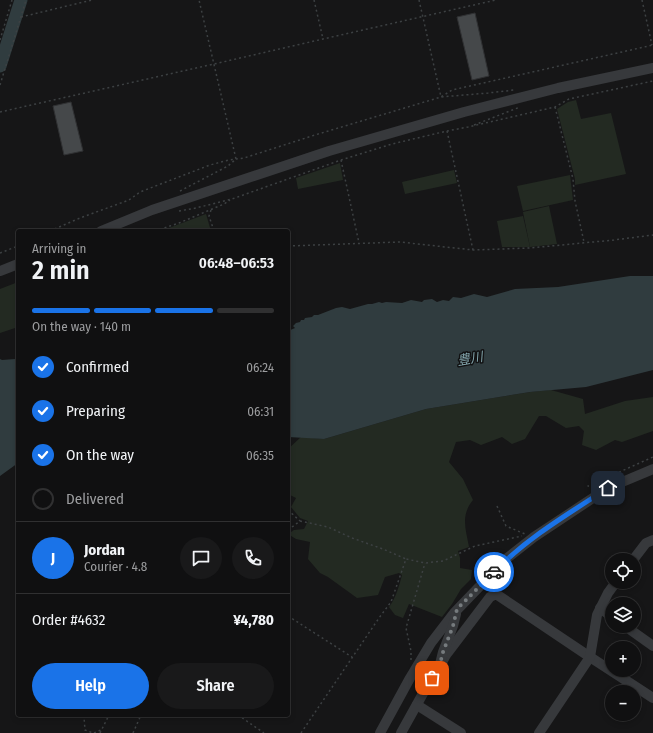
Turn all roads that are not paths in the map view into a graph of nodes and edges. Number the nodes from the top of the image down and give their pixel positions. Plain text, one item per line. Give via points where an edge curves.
1 (653, 68) edge
2 (106, 229) edge
3 (16, 265) edge
4 (0, 271) edge
5 (653, 469) edge
6 (653, 540) edge
7 (638, 553) edge
8 (611, 589) edge
9 (600, 608) junction
10 (457, 609) junction
11 (605, 611) edge
12 (635, 633) edge
13 (653, 646) edge
14 (590, 657) junction
15 (439, 668) junction
16 (653, 698) edge
17 (417, 705) junction
18 (380, 733) edge
19 (401, 733) edge
20 (461, 733) edge
21 (539, 733) edge

1 - 2 street via 558,88 329,150 152,210
3 - 4 street
5 - 10 street via 608,488 532,536
6 - 7 street via 646,543
8 - 9 street
9 - 11 street
9 - 14 street
10 - 15 street
10 - 18 street via 431,643
12 - 13 street
14 - 15 street via 496,594 490,597
14 - 16 street
14 - 21 street
15 - 17 street
17 - 19 street
17 - 20 street

